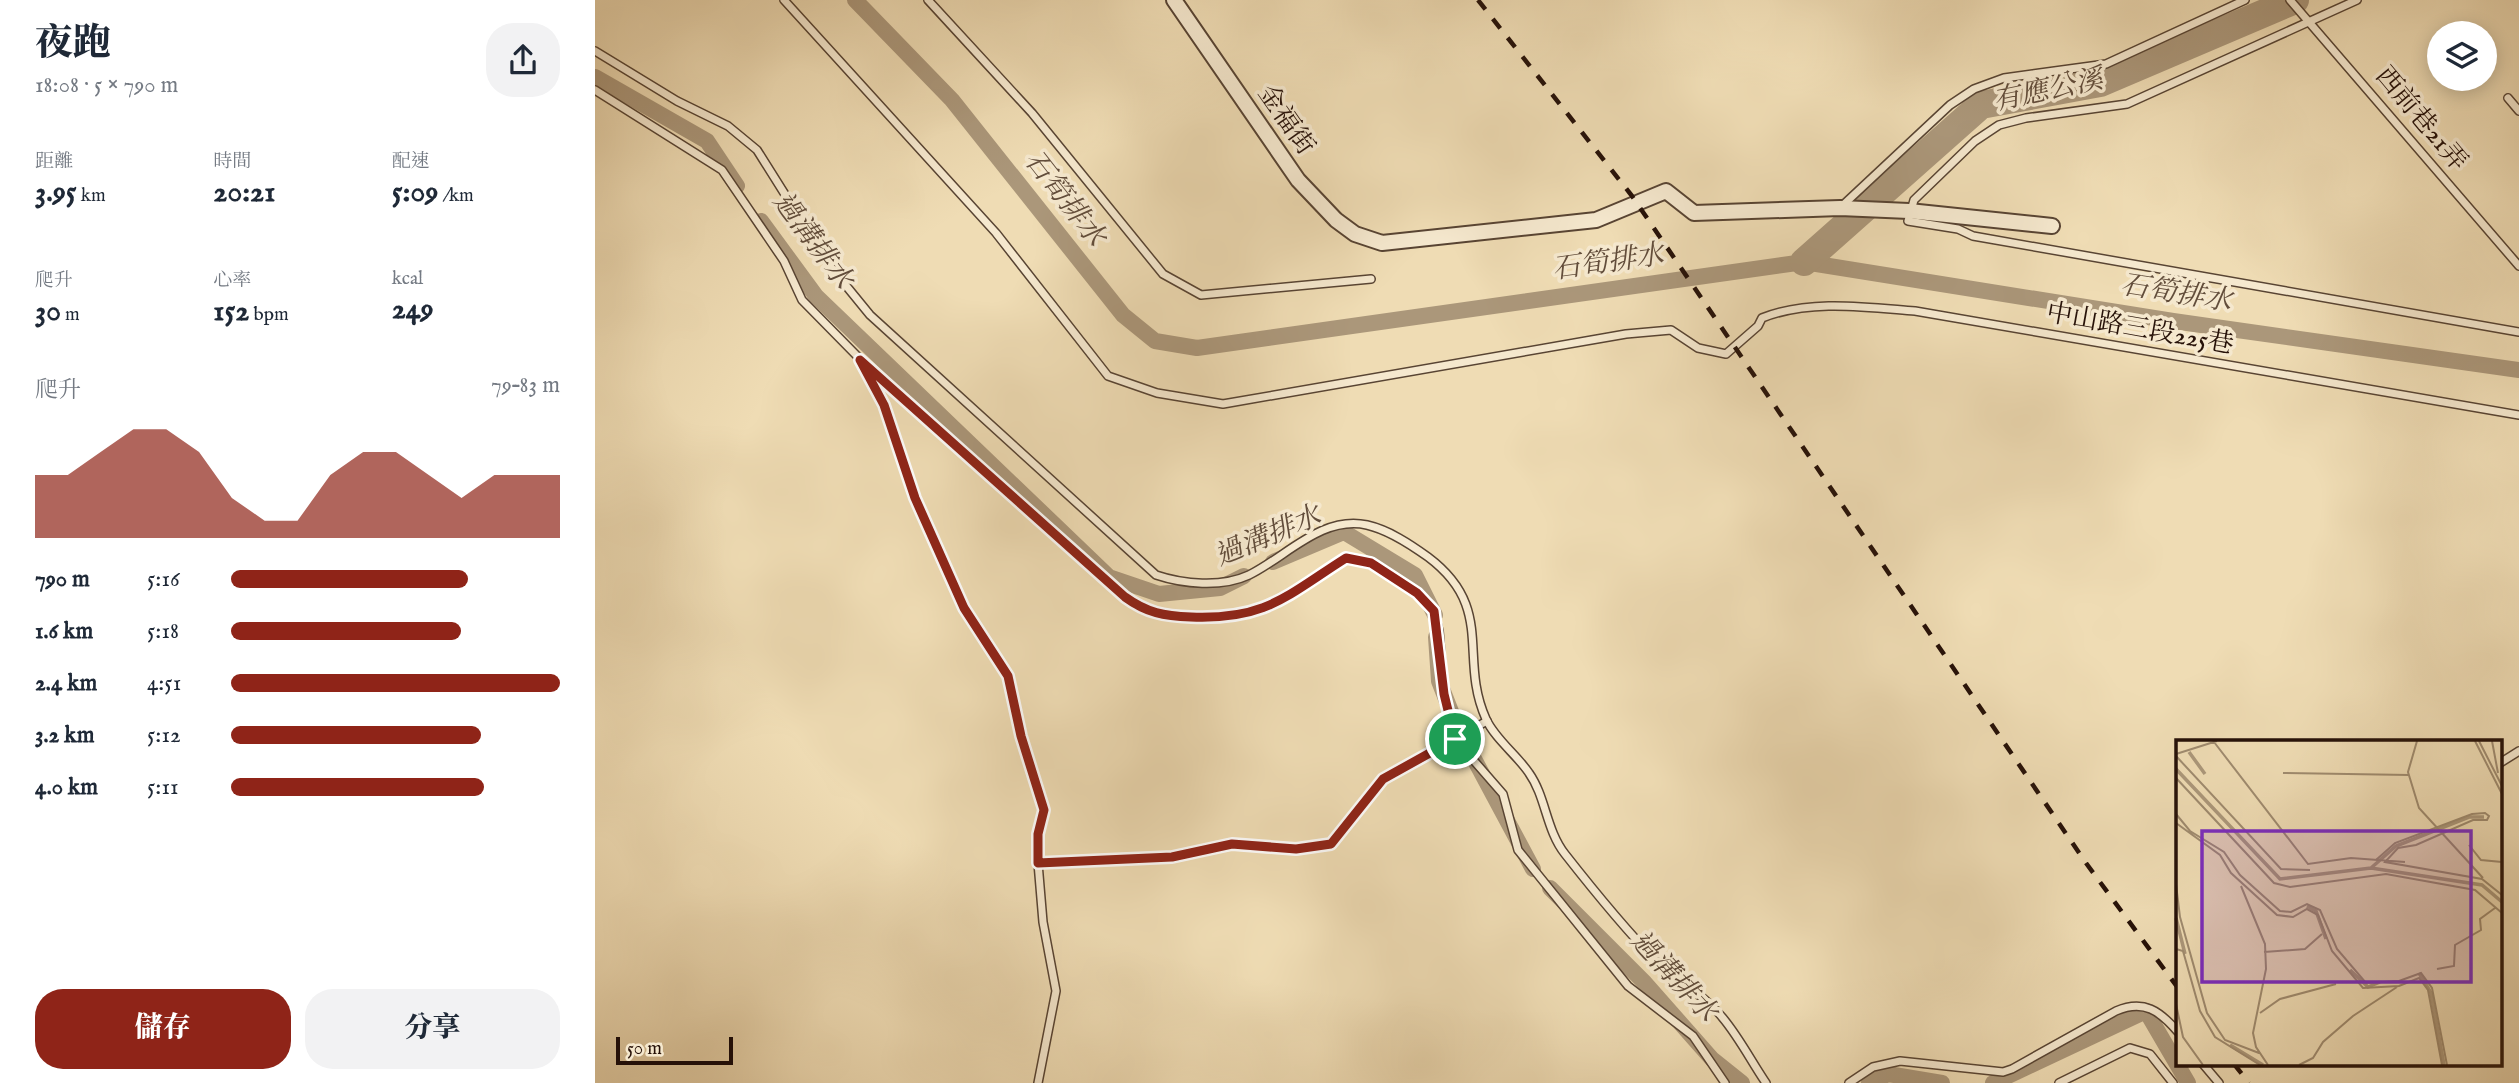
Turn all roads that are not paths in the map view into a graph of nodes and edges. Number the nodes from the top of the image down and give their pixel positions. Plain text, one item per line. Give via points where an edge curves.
1 (784, 0) edge
2 (928, 0) edge
3 (1174, 0) edge
4 (2245, 0) edge
5 (2290, 0) edge
6 (2357, 0) edge
7 (2309, 20) junction
8 (595, 51) edge
9 (595, 90) edge
10 (2508, 98) dead end
11 (2519, 111) edge
12 (1840, 208) junction
13 (1909, 211) junction
14 (2052, 226) dead end
15 (2519, 267) edge
16 (1371, 279) dead end
17 (2519, 332) edge
18 (860, 360) junction
19 (2519, 415) edge
20 (1487, 721) junction
21 (1455, 739) junction
22 (2519, 751) edge
23 (2501, 762) edge
24 (1038, 863) junction
25 (2176, 1030) edge
26 (2205, 1066) edge
27 (1038, 1083) edge
28 (1725, 1083) edge
29 (1766, 1083) edge
30 (1849, 1083) edge
31 (2059, 1083) edge
32 (2173, 1083) edge
33 (2218, 1083) edge

1 - 19 lane, 中山路三段225巷 via 996,233 1108,376 1157,393 1223,404 1671,330 1698,348 1726,354 1762,318 1794,309 1844,306 1915,311
2 - 16 lane via 1032,113 1163,275 1201,295
3 - 12 street, 金福街 via 1298,180 1336,220 1355,234 1382,243 1595,220 1666,191 1694,213
4 - 12 lane via 2106,64 2004,78 1974,89 1950,105
5 - 7 lane, 西前巷21弄
6 - 7 lane
7 - 13 lane via 2127,104 1999,125 1975,141 1914,200
7 - 15 lane, 西前巷21弄
8 - 20 lane via 728,126 757,150 830,266 870,315 1156,575 1178,582 1230,581 1329,527 1345,523 1389,533 1429,558 1455,582 1467,604 1480,701
9 - 18 lane via 722,170 784,261 802,300
10 - 11 lane
12 - 13 street
13 - 14 street
13 - 17 lane via 1908,221 1973,236
18 - 21 lane via 1125,597 1148,612 1244,616 1268,608 1346,558 1359,558 1383,571 1417,593 1434,611 1444,694
18 - 24 lane via 884,405 915,498 964,608 1008,676 1044,810
20 - 21 lane
20 - 29 lane via 1530,773 1545,819 1566,855 1659,964 1706,999 1723,1018
21 - 24 lane via 1383,779 1331,844 1296,849 1232,844 1172,857
21 - 28 lane via 1503,794 1514,840 1524,858 1628,986 1693,1037
22 - 23 lane
24 - 27 lane via 1056,991
25 - 30 lane via 2156,1010 2132,1006 2003,1072 1900,1061 1873,1067
26 - 33 lane
31 - 32 lane via 2130,1048 2150,1054

